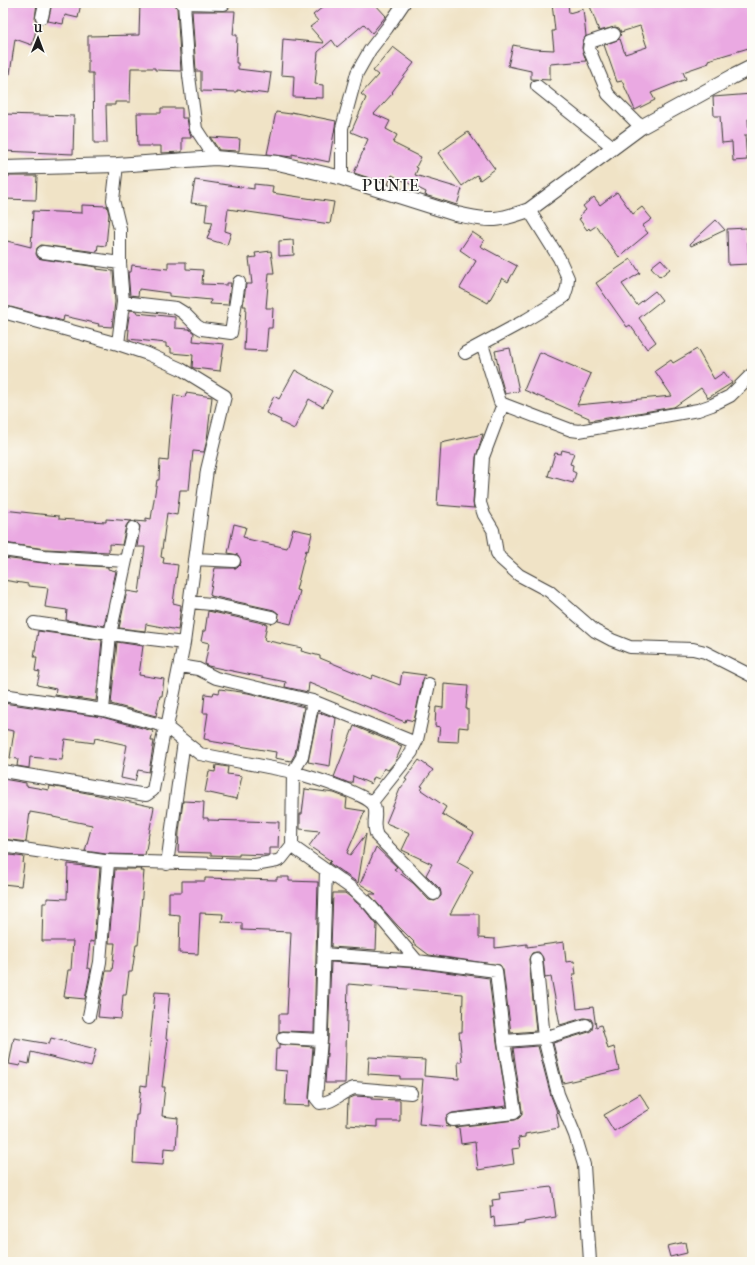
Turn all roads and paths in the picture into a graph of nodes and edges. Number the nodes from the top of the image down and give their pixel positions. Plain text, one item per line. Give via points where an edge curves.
1 (45, 3) edge
2 (184, 3) edge
3 (224, 4) dead end
4 (401, 5) edge
5 (42, 17) dead end
6 (614, 34) dead end
7 (752, 68) edge
8 (537, 86) dead end
9 (641, 127) junction
10 (613, 148) junction
11 (215, 158) junction
12 (117, 165) junction
13 (3, 168) edge
14 (342, 178) junction
15 (529, 210) junction
16 (43, 252) dead end
17 (120, 263) junction
18 (239, 282) dead end
19 (123, 302) junction
20 (3, 312) edge
21 (118, 344) junction
22 (482, 344) junction
23 (465, 353) dead end
24 (752, 374) edge
25 (502, 404) junction
26 (133, 528) dead end
27 (3, 550) edge
28 (197, 559) junction
29 (126, 561) junction
30 (234, 561) dead end
31 (191, 602) junction
32 (272, 617) dead end
33 (34, 623) dead end
34 (110, 634) junction
35 (184, 643) junction
36 (181, 666) junction
37 (752, 676) edge
38 (429, 684) dead end
39 (3, 695) edge
40 (313, 701) junction
41 (103, 710) junction
42 (172, 731) junction
43 (413, 748) junction
44 (3, 771) edge
45 (293, 772) junction
46 (372, 802) junction
47 (292, 845) junction
48 (3, 846) edge
49 (107, 862) junction
50 (163, 864) junction
51 (326, 870) junction
52 (434, 894) dead end
53 (323, 954) junction
54 (536, 958) dead end
55 (416, 961) junction
56 (89, 1016) dead end
57 (586, 1025) dead end
58 (283, 1038) dead end
59 (544, 1038) junction
60 (321, 1040) junction
61 (504, 1041) junction
62 (411, 1093) dead end
63 (453, 1120) dead end
64 (590, 1262) edge

1 - 5 street
2 - 3 street
2 - 11 street via 196,129
4 - 14 street via 357,73 342,128
6 - 9 street via 590,42 589,49 608,94
7 - 9 street
8 - 10 street
9 - 10 street
10 - 15 street
11 - 12 street
11 - 14 street via 278,162
12 - 13 street
12 - 17 street via 113,200 120,229
14 - 15 street via 474,218 494,219
15 - 22 street via 559,258 568,278 564,297
16 - 17 street
17 - 19 street
18 - 19 street via 232,333 202,329 176,308
19 - 21 street
20 - 21 street
21 - 28 street via 181,369 225,396 207,470
22 - 23 street
22 - 25 street
24 - 25 street via 730,396 698,410 579,431
25 - 37 street via 483,457 480,503 493,530 500,558 519,575 549,591 595,631 612,640 630,647 693,649 705,652
26 - 29 street
27 - 29 street via 44,556
28 - 30 street
28 - 31 street
29 - 34 street
31 - 32 street
31 - 35 street
33 - 34 street
34 - 35 street
34 - 41 street
35 - 36 street
36 - 40 street via 198,669 216,678
36 - 42 street
38 - 43 street
39 - 41 street
40 - 43 street via 411,742
40 - 45 street via 302,757
41 - 42 street
42 - 44 street via 153,790 146,795
42 - 45 street via 200,754
42 - 50 street
43 - 46 street
45 - 46 street via 326,782
45 - 47 street
46 - 52 street via 375,807 374,829 377,836
47 - 50 street via 281,859 254,870
47 - 51 street
48 - 49 street
49 - 50 street
49 - 56 street via 100,962
51 - 53 street
51 - 55 street via 354,890 368,904
53 - 55 street
53 - 60 street
54 - 59 street
55 - 61 street via 496,970
57 - 59 street
58 - 60 street
59 - 61 street
59 - 64 street via 558,1094 584,1165
60 - 62 street via 316,1095 320,1103 330,1102 354,1088
61 - 63 street via 514,1113

